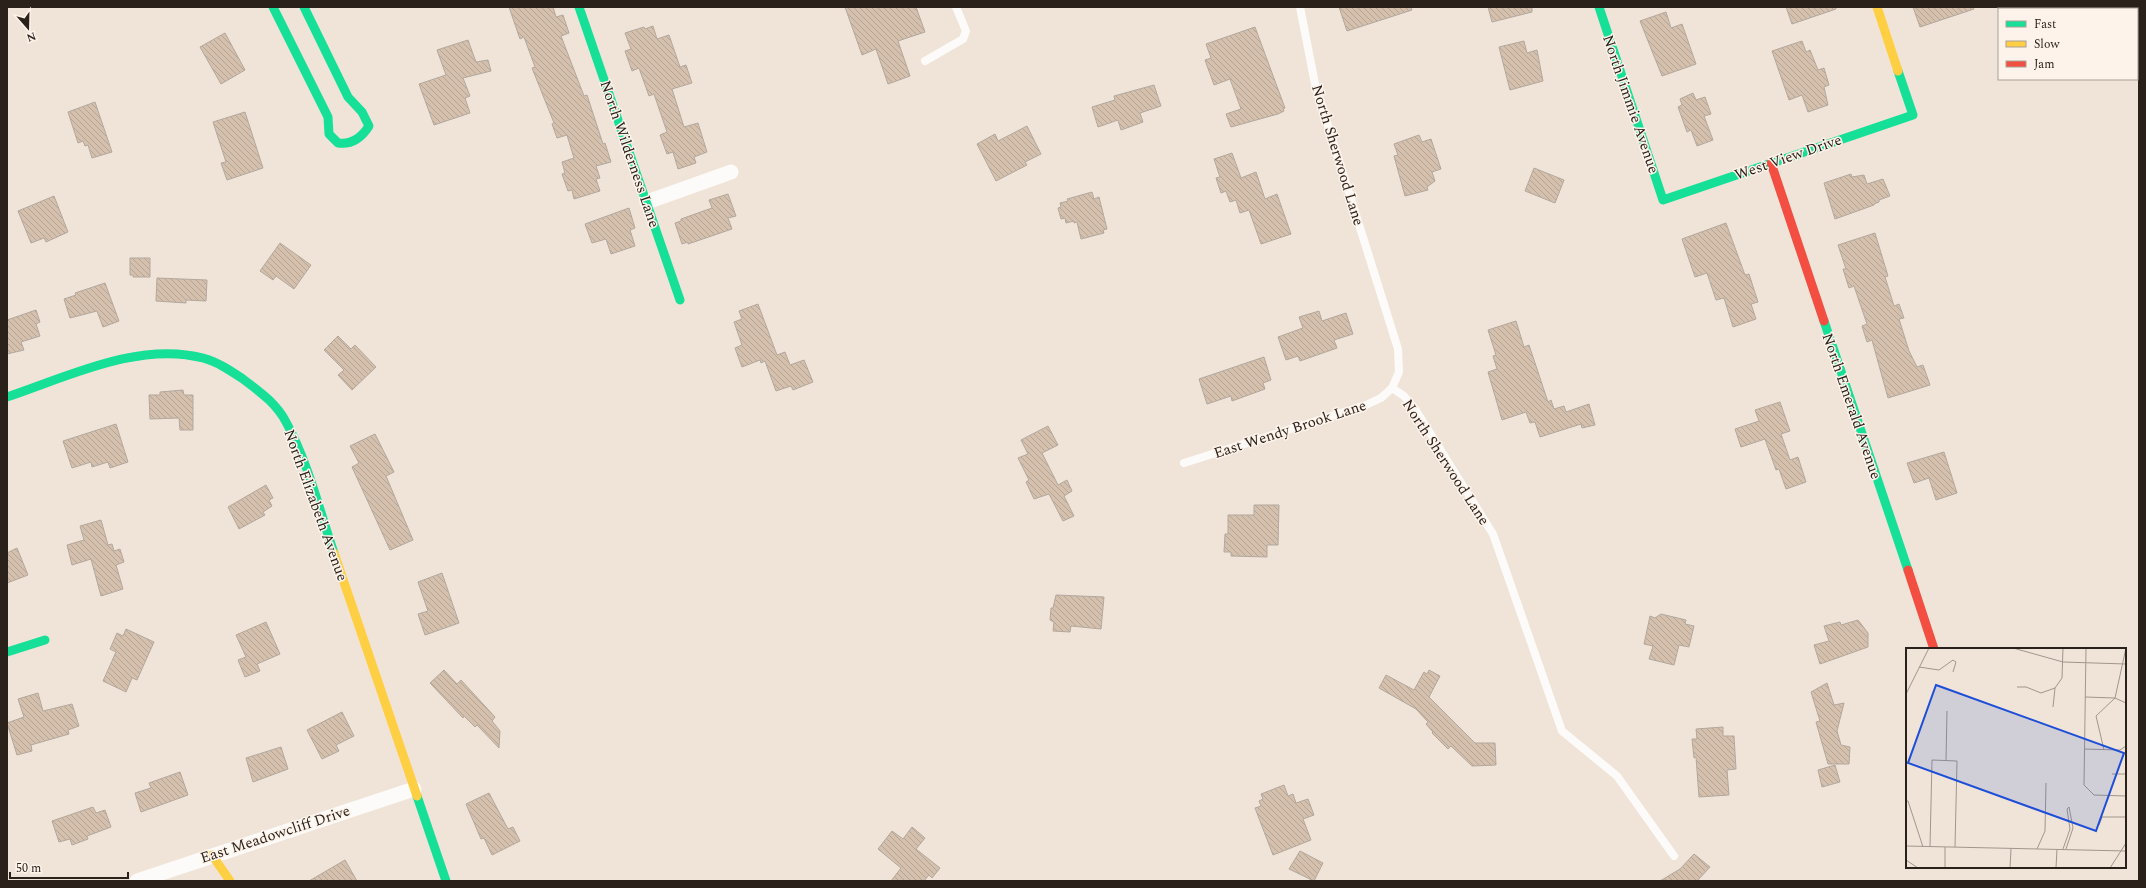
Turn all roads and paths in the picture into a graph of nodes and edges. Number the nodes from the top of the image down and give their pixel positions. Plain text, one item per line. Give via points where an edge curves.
1 (273, 7) edge
2 (304, 7) edge
3 (579, 7) edge
4 (956, 7) edge
5 (1300, 7) edge
6 (1598, 7) edge
7 (1877, 7) edge
8 (924, 61) dead end
9 (1771, 163) junction
10 (731, 172) dead end
11 (1663, 200) joint
12 (647, 202) junction
13 (680, 300) dead end
14 (1392, 388) junction
15 (7, 397) edge
16 (1184, 463) dead end
17 (45, 640) dead end
18 (1934, 648) edge
19 (7, 652) edge
20 (414, 789) junction
21 (212, 855) junction
22 (1674, 856) dead end
23 (137, 881) edge
24 (230, 881) edge
25 (446, 881) edge

1 - 2 street via 328,117 329,134 343,144 351,143 365,134 369,126 366,118 348,97
3 - 12 street, North Wilderness Lane
4 - 8 lane via 966,31 963,40
5 - 14 lane, North Sherwood Lane via 1315,84 1398,349 1399,372
6 - 11 street, North Jimmie Avenue
7 - 9 street, West View Drive via 1913,115
9 - 11 street, West View Drive
9 - 18 street, North Emerald Avenue
10 - 12 street
12 - 13 street, North Wilderness Lane
14 - 16 lane, East Wendy Brook Lane via 1381,398 1366,405
14 - 22 lane, North Sherwood Lane via 1404,396 1415,409 1493,534 1562,731 1617,776
15 - 20 street, North Elizabeth Avenue via 125,357 177,353 204,358 224,366 268,397 285,420 297,444
17 - 19 street
20 - 21 street, East Meadowcliff Drive
20 - 25 street, North Elizabeth Avenue
21 - 23 street, East Meadowcliff Drive
21 - 24 street

